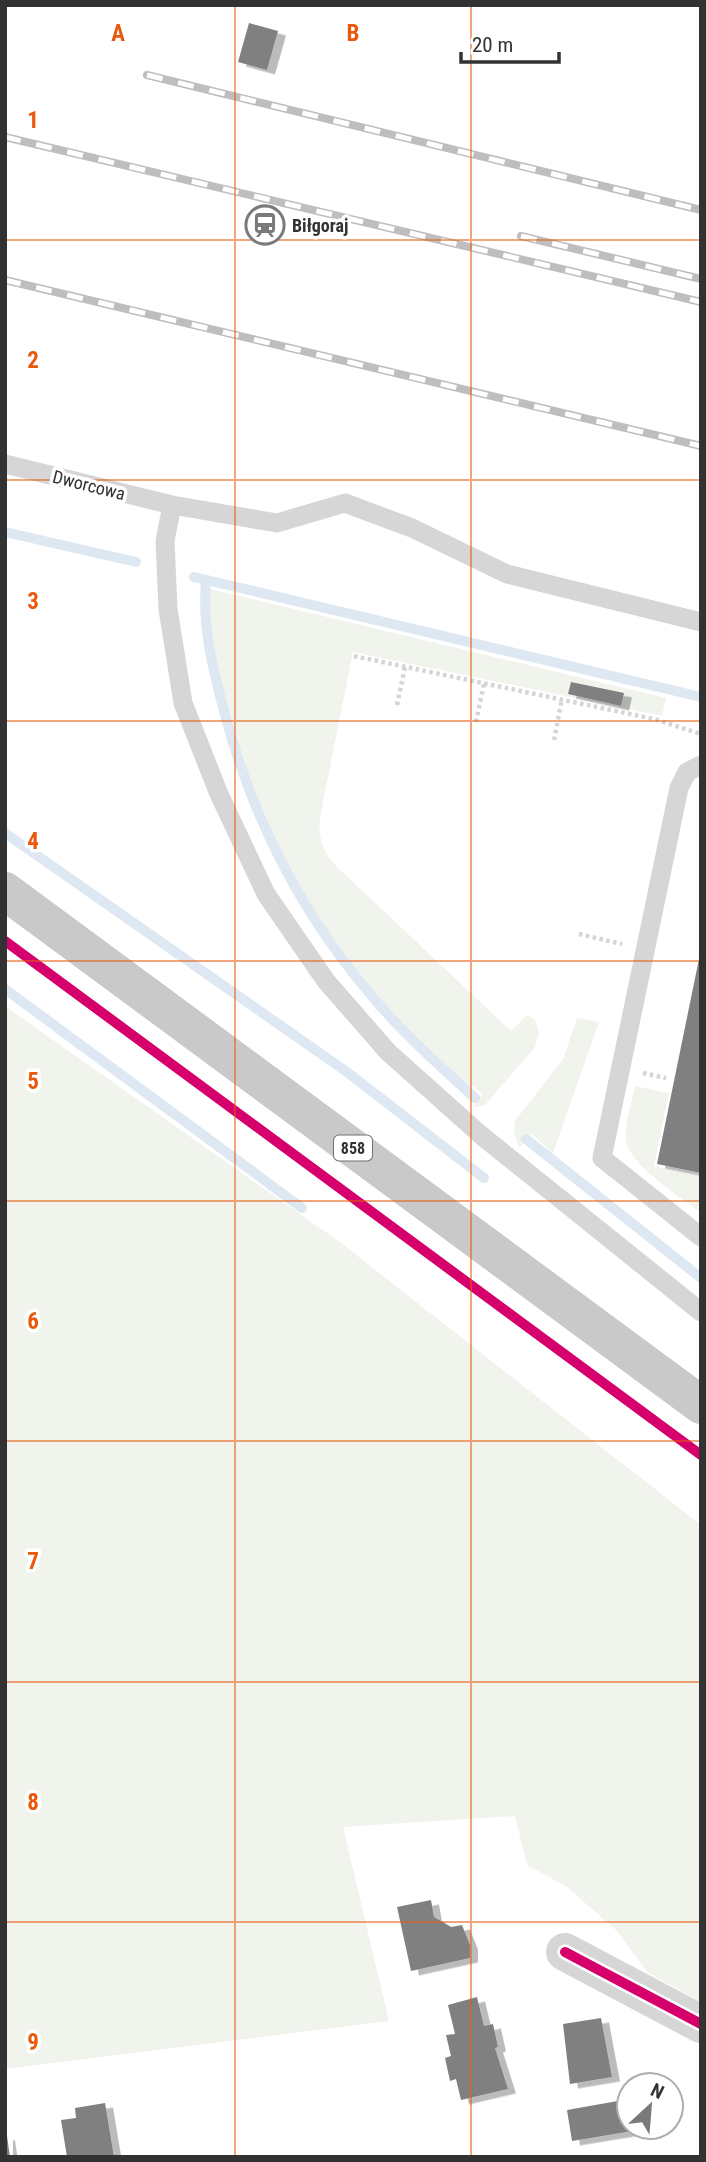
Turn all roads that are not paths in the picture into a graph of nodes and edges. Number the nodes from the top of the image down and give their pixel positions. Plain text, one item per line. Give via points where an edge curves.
1 (5, 464) edge
2 (172, 505) junction
3 (701, 622) edge
4 (701, 765) edge
5 (5, 891) edge
6 (701, 1237) edge
7 (701, 1312) edge
8 (701, 1405) edge
9 (565, 1952) dead end
10 (701, 2024) edge

1 - 2 lane, Dworcowa
2 - 3 lane, Dworcowa via 277,523 345,503 412,528 507,574
2 - 7 lane via 165,541 168,609 183,703 266,894 326,981 364,1027 427,1089
4 - 6 lane via 687,772 679,789 602,1158
5 - 8 main road, 858
9 - 10 street

